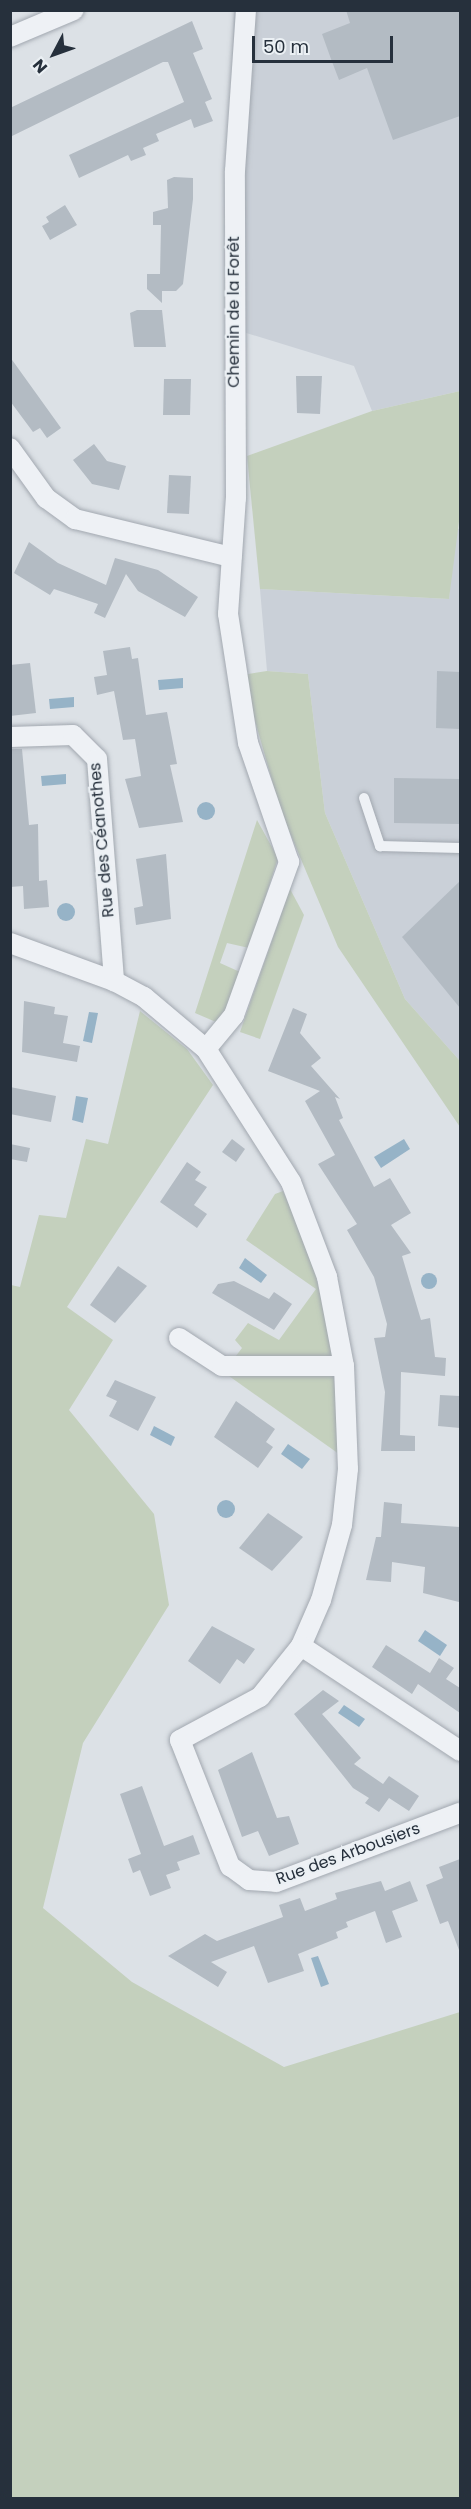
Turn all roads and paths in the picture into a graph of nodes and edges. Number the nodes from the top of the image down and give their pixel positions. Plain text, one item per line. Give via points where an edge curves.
1 (74, 10) edge
2 (246, 10) edge
3 (10, 38) edge
4 (10, 448) edge
5 (231, 557) junction
6 (10, 737) edge
7 (364, 798) dead end
8 (460, 848) edge
9 (10, 943) edge
10 (114, 981) junction
11 (206, 1049) junction
12 (179, 1338) dead end
13 (344, 1366) junction
14 (301, 1646) junction
15 (460, 1751) edge
16 (460, 1813) edge

1 - 3 street
2 - 5 street, Chemin de la Forêt via 233,253 236,498
4 - 5 street via 46,498 75,519
5 - 11 street, Chemin de la Forêt via 228,614 248,743 289,862 234,1015
6 - 10 street, Rue des Céanothes via 73,735 97,759
7 - 8 lane via 380,846
9 - 10 street
10 - 11 street via 144,997
11 - 13 street via 291,1182 327,1277
12 - 13 street via 222,1366
13 - 14 street via 348,1469 342,1525 321,1600
14 - 15 street
14 - 16 street, Rue des Arbousiers via 260,1697 180,1740 230,1866 262,1883

